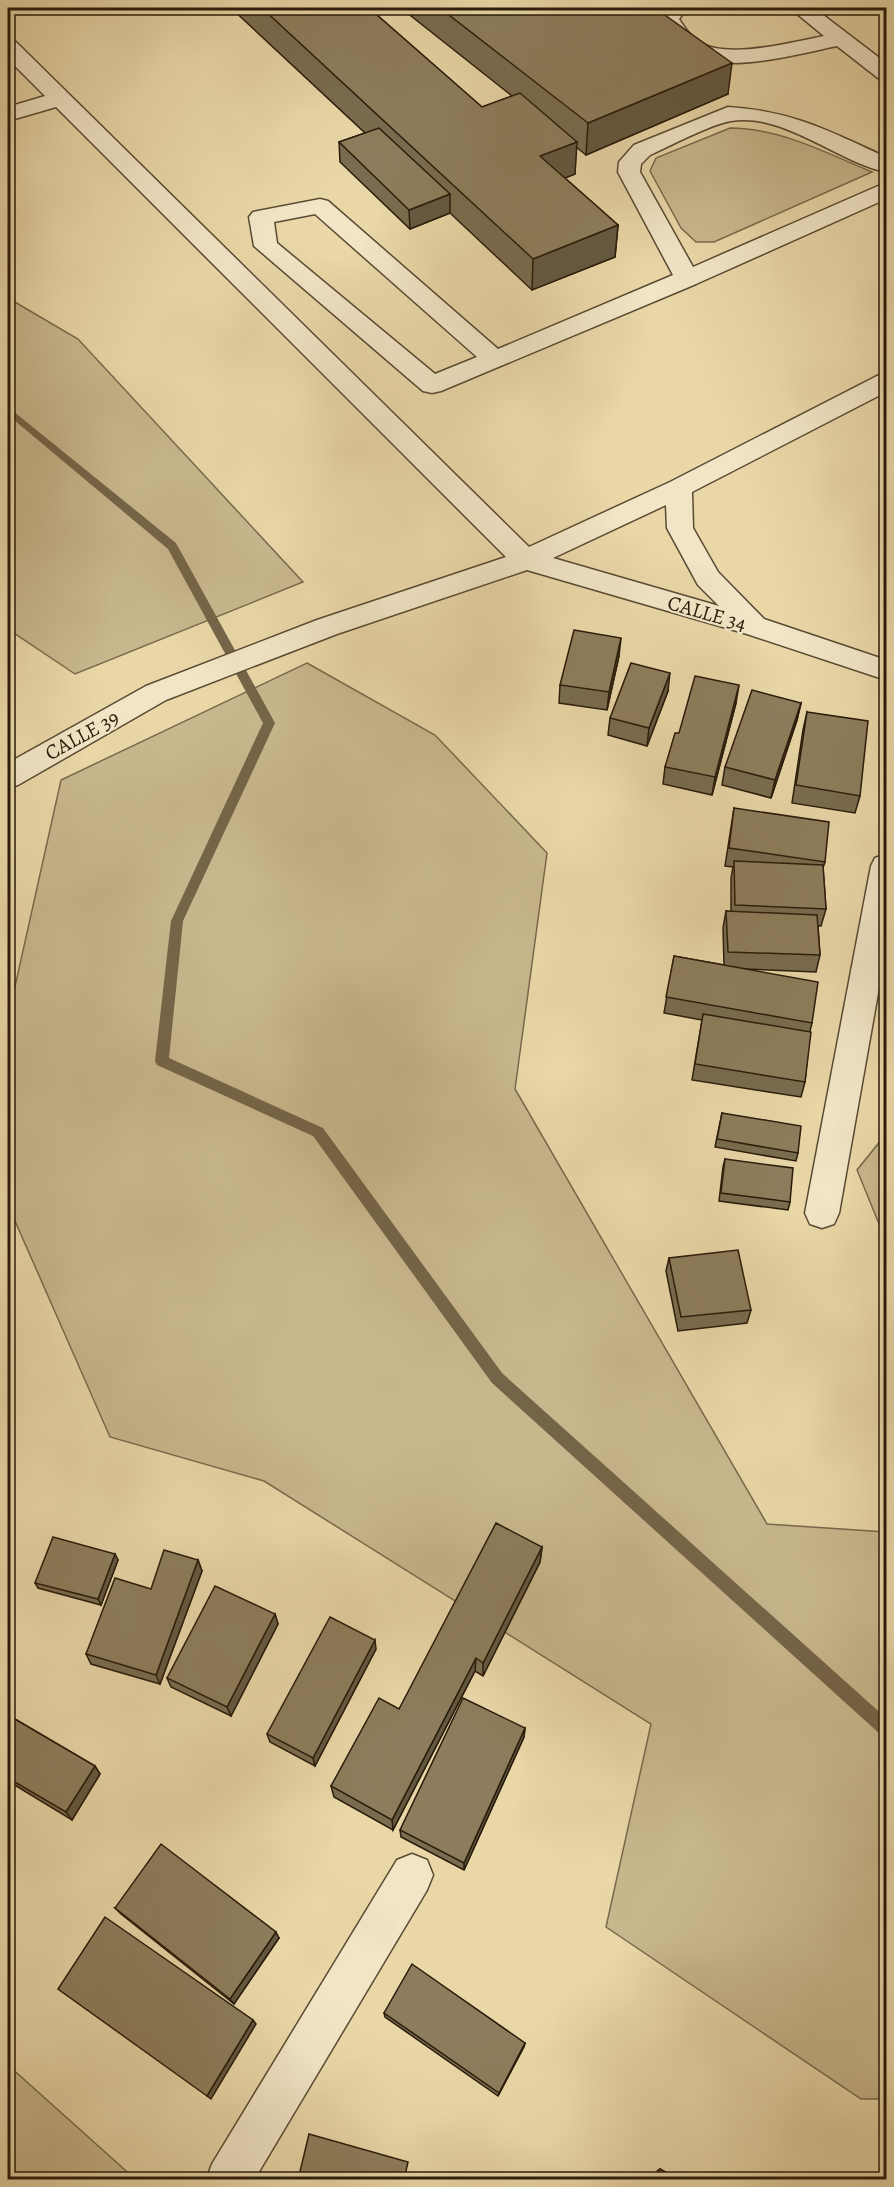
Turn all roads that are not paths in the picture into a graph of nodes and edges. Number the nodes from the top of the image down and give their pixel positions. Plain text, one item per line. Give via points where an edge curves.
1 (677, 8) edge
2 (801, 8) edge
3 (842, 39) junction
4 (8, 47) edge
5 (886, 73) edge
6 (60, 99) junction
7 (8, 114) edge
8 (886, 165) edge
9 (886, 191) edge
10 (687, 279) junction
11 (495, 360) junction
12 (886, 381) edge
13 (679, 489) junction
14 (526, 560) junction
15 (756, 627) junction
16 (886, 670) edge
17 (8, 777) edge
18 (886, 866) edge
19 (822, 1213) dead end
20 (412, 1875) dead end
21 (228, 2180) edge

1 - 3 street via 668,19 681,39 696,50 716,55
2 - 3 street
3 - 5 street
4 - 6 street
6 - 7 street
6 - 14 street
8 - 10 street via 795,124 761,116 728,114 642,150 630,162 629,172
9 - 10 street
10 - 11 street
11 - 11 street via 320,206 261,217 266,246 432,385
12 - 13 street, CALLE 39
13 - 14 street, CALLE 39
13 - 15 street via 680,528 702,568
14 - 15 street, CALLE 34
14 - 17 street, CALLE 39 via 327,627 156,693
15 - 16 street, CALLE 34
18 - 19 street
20 - 21 street

